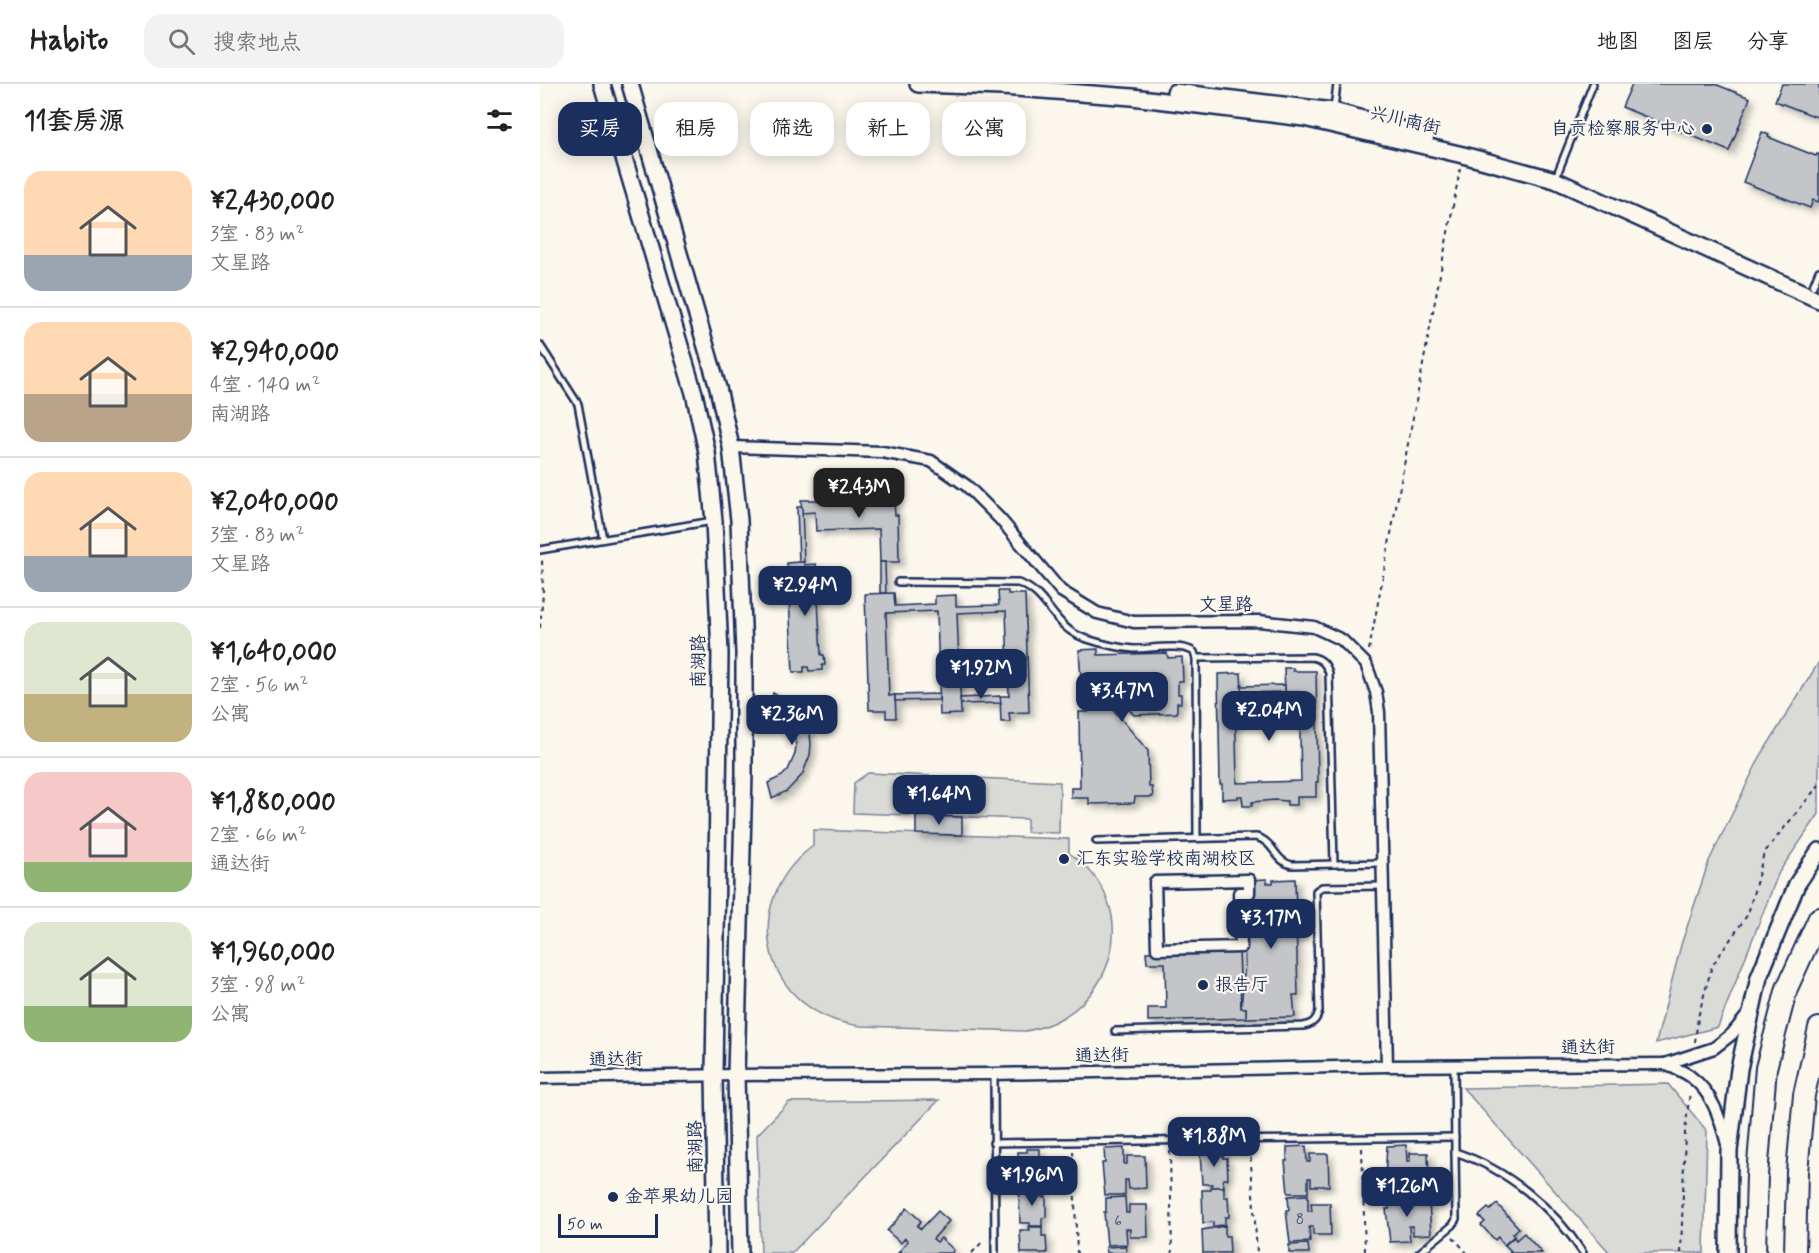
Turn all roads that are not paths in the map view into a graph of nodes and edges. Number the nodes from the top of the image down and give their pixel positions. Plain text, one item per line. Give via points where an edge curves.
1 (602, 84) edge
2 (630, 84) edge
3 (918, 84) edge
4 (1099, 84) edge
5 (1337, 84) edge
6 (1593, 84) edge
7 (1333, 111) junction
8 (1558, 172) junction
9 (1819, 271) edge
10 (1817, 292) edge
11 (540, 345) edge
12 (731, 447) junction
13 (714, 520) junction
14 (603, 538) junction
15 (541, 549) edge
16 (898, 582) dead end
17 (1196, 658) junction
18 (1197, 838) junction
19 (1096, 840) dead end
20 (1819, 851) edge
21 (1382, 863) junction
22 (1334, 864) junction
23 (1249, 880) joint
24 (1383, 886) junction
25 (1819, 918) edge
26 (1752, 1010) junction
27 (1819, 1028) edge
28 (1115, 1031) dead end
29 (1665, 1064) junction
30 (1387, 1066) junction
31 (1455, 1066) junction
32 (994, 1074) junction
33 (714, 1075) junction
34 (736, 1075) junction
35 (540, 1078) edge
36 (1455, 1137) junction
37 (993, 1143) junction
38 (1729, 1151) junction
39 (1455, 1152) junction
40 (717, 1253) edge
41 (740, 1253) edge
42 (994, 1253) edge
43 (1419, 1253) edge
44 (1583, 1253) edge
45 (1728, 1253) edge
46 (1755, 1253) edge
47 (1795, 1253) edge

1 - 13 main road, 南湖路 via 694,393 707,452
2 - 12 main road via 718,388
3 - 10 main road, 兴川南街 via 1132,97 1331,123 1555,180
4 - 7 main road, 兴川南街
5 - 7 lane
6 - 8 lane
7 - 8 main road, 兴川南街
8 - 10 main road, 兴川南街
9 - 10 lane
11 - 14 lane via 578,404
12 - 21 street, 文星路 via 882,452 931,461 967,486 1061,591 1097,613 1134,622 1259,621 1314,627 1342,640 1366,664 1376,692
12 - 34 main road via 739,520 744,652
13 - 14 lane
13 - 33 main road, 南湖路 via 720,654
14 - 15 lane
16 - 17 lane via 1018,583 1029,586 1059,623 1084,638 1132,649 1185,648 1194,652
17 - 18 lane
17 - 22 lane via 1312,657 1325,664 1329,673
18 - 19 lane
18 - 22 lane via 1256,837 1267,841 1286,864
20 - 26 main road via 1797,884 1759,977
21 - 22 lane
21 - 24 street, 文星路
23 - 23 street via 1155,882 1157,949 1241,947 1239,893 1249,893
24 - 28 lane via 1322,887 1316,891 1319,1011 1310,1024
24 - 30 street, 文星路
25 - 46 highway via 1787,988 1766,1068
26 - 29 street via 1714,1048
26 - 38 main road via 1739,1068
27 - 47 highway via 1804,1095
29 - 31 street, 通达街
29 - 38 street via 1691,1077 1708,1095 1720,1116
30 - 31 street, 通达街
30 - 32 street, 通达街
31 - 36 lane
32 - 34 street, 通达街
32 - 37 lane
33 - 34 street, 通达街
33 - 35 street, 通达街
33 - 40 main road, 南湖路
34 - 41 main road
36 - 37 lane
36 - 39 lane
37 - 42 lane
38 - 45 main road
39 - 43 lane via 1456,1219
39 - 44 lane via 1501,1172 1554,1216

